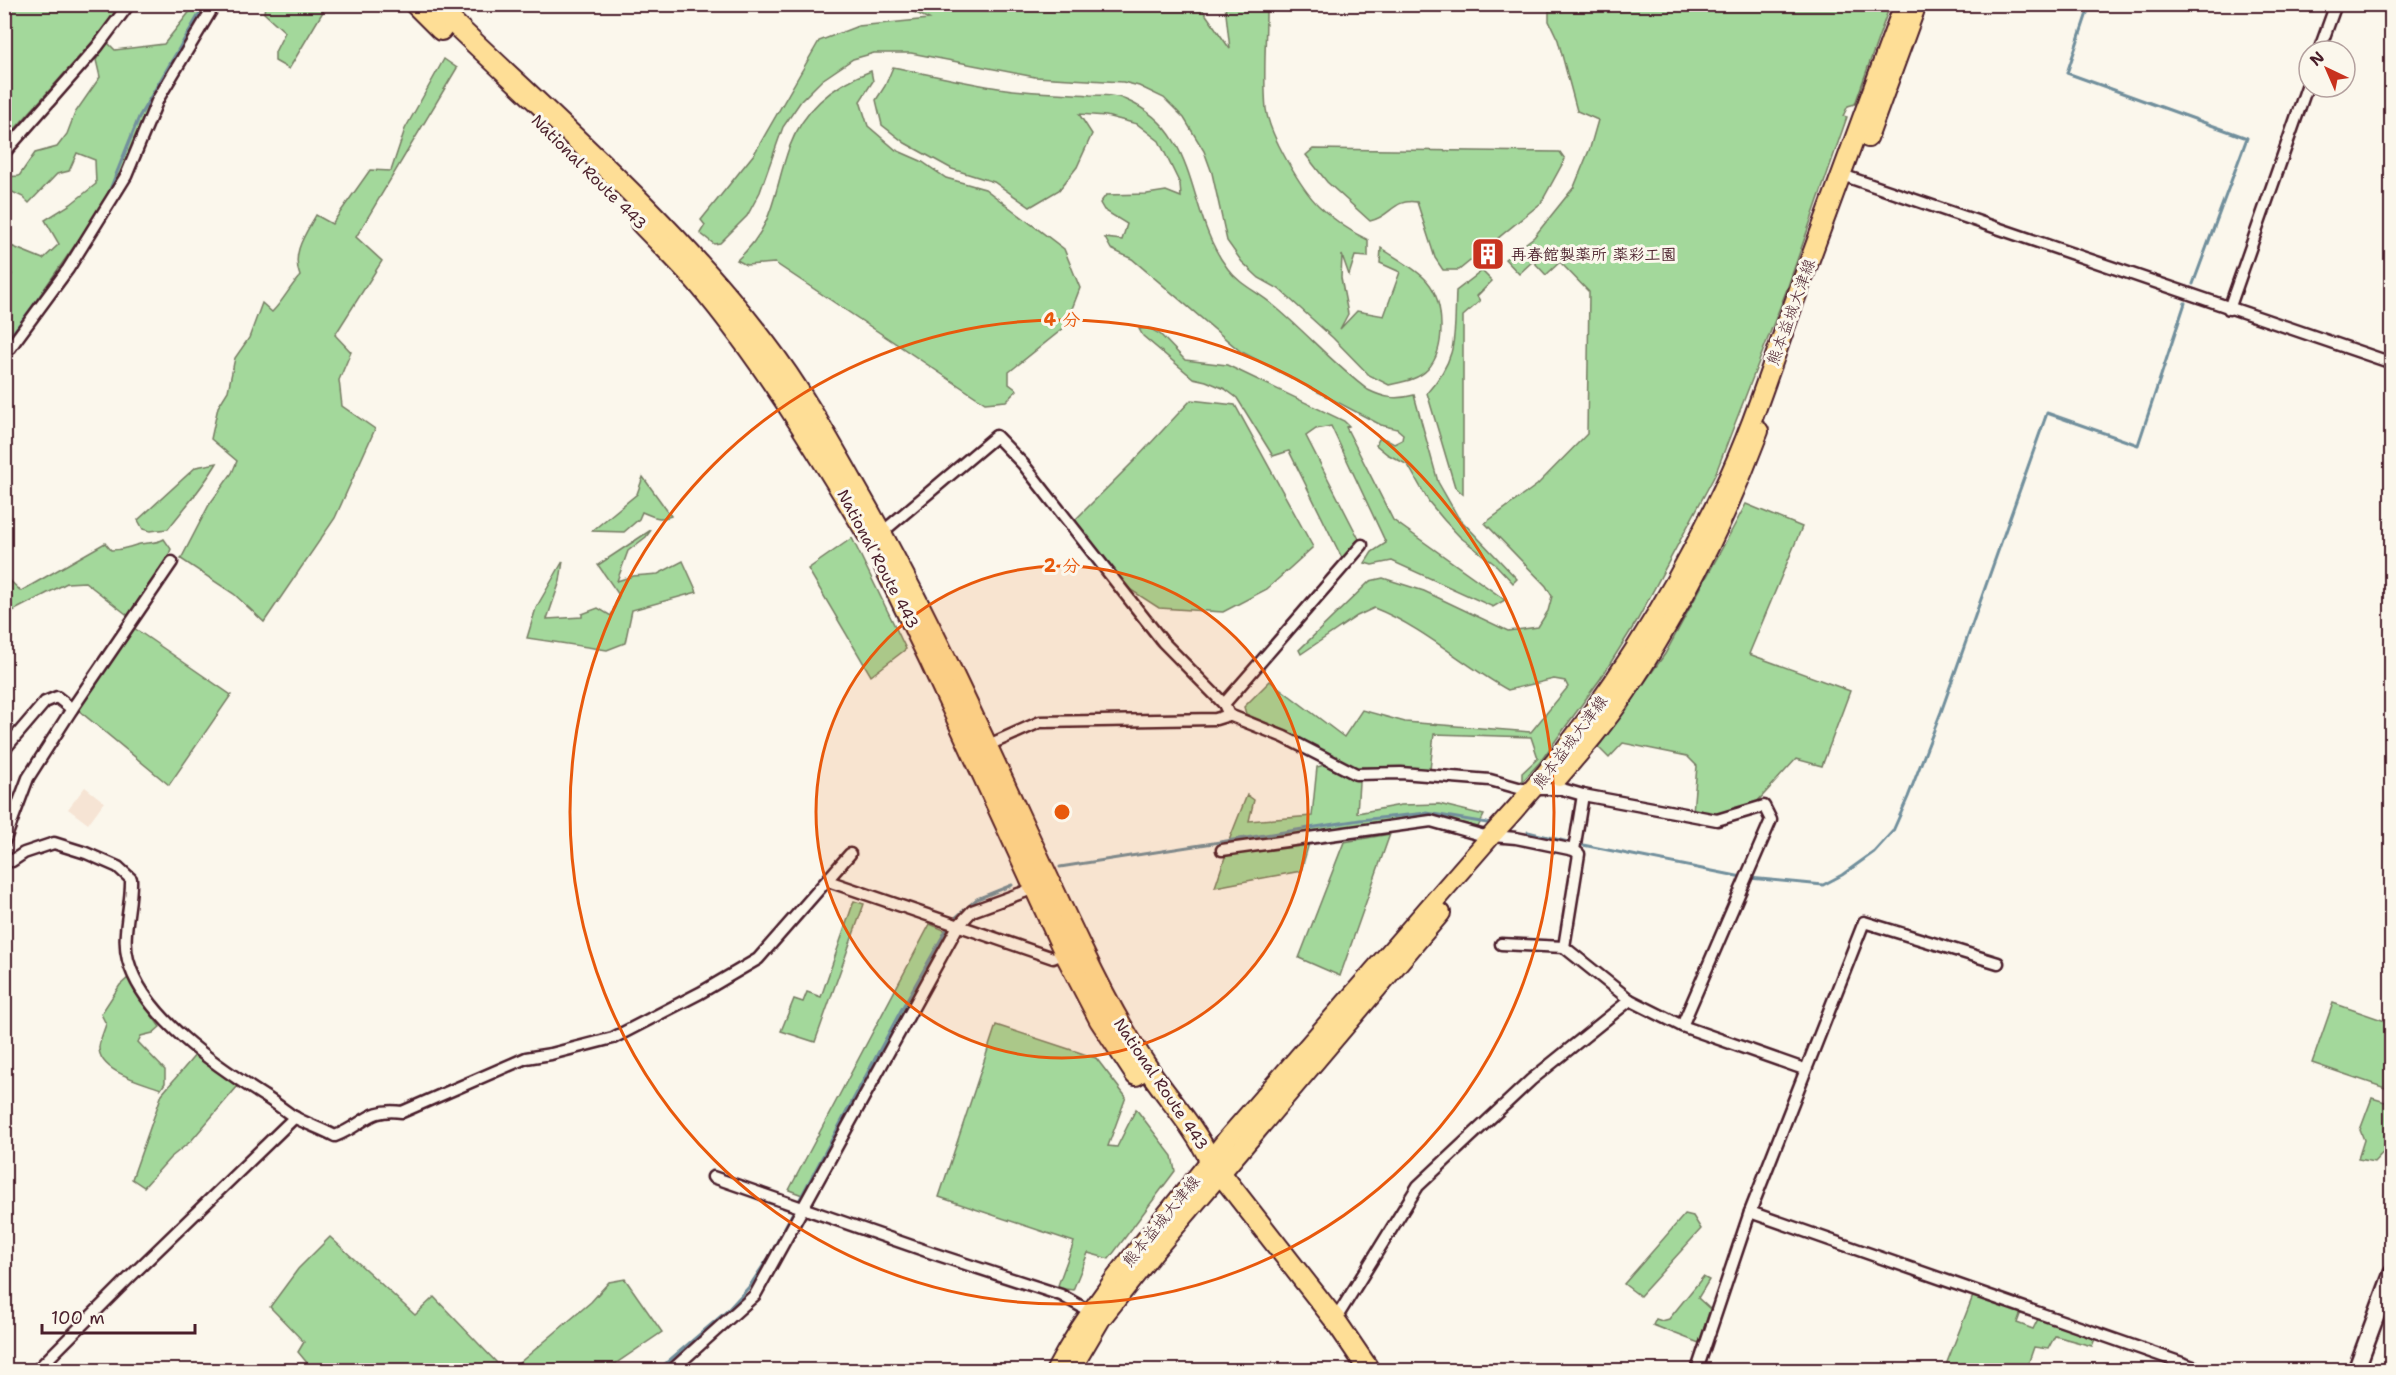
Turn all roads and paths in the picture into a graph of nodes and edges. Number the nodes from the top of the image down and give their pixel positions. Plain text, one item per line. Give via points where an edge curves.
1 (129, 4) edge
2 (215, 4) edge
3 (415, 4) edge
4 (434, 4) edge
5 (1904, 4) edge
6 (1917, 4) edge
7 (2336, 4) edge
8 (2323, 39) edge
9 (2303, 99) edge
10 (4, 153) edge
11 (1847, 176) junction
12 (2229, 309) junction
13 (4, 356) edge
14 (2391, 363) edge
15 (876, 536) junction
16 (1362, 545) dead end
17 (172, 562) dead end
18 (1224, 704) junction
19 (72, 710) junction
20 (1229, 715) junction
21 (980, 749) junction
22 (4, 750) edge
23 (1542, 789) junction
24 (1583, 795) junction
25 (9, 813) edge
26 (1498, 836) junction
27 (4, 842) edge
28 (1575, 844) junction
29 (1222, 850) dead end
30 (850, 855) dead end
31 (4, 858) edge
32 (828, 881) junction
33 (1035, 888) junction
34 (952, 924) junction
35 (1501, 944) dead end
36 (1564, 946) junction
37 (1065, 952) junction
38 (1998, 963) dead end
39 (1630, 1000) junction
40 (1682, 1026) junction
41 (1804, 1069) junction
42 (295, 1117) junction
43 (1215, 1166) junction
44 (713, 1177) dead end
45 (798, 1205) junction
46 (1750, 1212) junction
47 (2391, 1273) edge
48 (1095, 1315) junction
49 (1335, 1320) junction
50 (37, 1371) edge
51 (672, 1371) edge
52 (1056, 1371) edge
53 (1071, 1371) edge
54 (1369, 1371) edge
55 (1697, 1371) edge
56 (2202, 1371) edge
57 (2356, 1371) edge

1 - 10 street via 97,47
2 - 13 street via 158,99 126,176 68,269
3 - 15 highway, National Route 443 via 596,174 698,283 760,365
4 - 15 highway, National Route 443 via 605,166 708,273 767,345 828,437
5 - 11 main road, 熊本益城大津線
6 - 11 main road, 熊本益城大津線
7 - 8 street
9 - 12 street
11 - 12 street
11 - 23 main road, 熊本益城大津線 via 1719,497 1649,628
12 - 14 street
15 - 18 street via 996,436 1023,464 1163,642
15 - 21 highway, National Route 443
16 - 18 street
17 - 19 street
18 - 20 street
19 - 22 street via 57,697 45,702
19 - 25 street
20 - 21 street via 1195,720 1040,722
20 - 23 street via 1284,737 1356,774 1401,773 1490,780 1522,789
21 - 33 highway, National Route 443
21 - 43 highway, National Route 443 via 1115,1015
23 - 24 street
23 - 26 main road, 熊本益城大津線
24 - 28 street
24 - 40 street via 1717,820 1764,806 1771,820
25 - 27 street
26 - 28 street
26 - 29 street via 1431,821
26 - 43 main road, 熊本益城大津線 via 1227,1139
28 - 36 street via 1579,854
30 - 32 street
31 - 42 street via 12,861 54,843 118,867 131,879 125,941 128,961 137,984 153,1007 239,1080
32 - 34 street
32 - 42 street via 758,959 613,1038 526,1058 402,1112 373,1113 351,1130 335,1136
33 - 34 street via 972,911
33 - 37 highway, National Route 443
34 - 37 street via 1053,958
34 - 45 street
35 - 36 street
36 - 39 street
37 - 43 highway, National Route 443 via 1100,1020 1144,1087 1190,1146
38 - 41 street via 1864,922
39 - 40 street
39 - 49 street via 1524,1086 1418,1186
40 - 41 street
41 - 46 street
42 - 50 street
43 - 48 main road, 熊本益城大津線
43 - 49 highway, National Route 443
44 - 45 street
45 - 48 street via 1060,1295
45 - 51 street via 755,1295
46 - 55 street
46 - 56 street
47 - 57 street
48 - 52 main road, 熊本益城大津線
48 - 53 main road, 熊本益城大津線
49 - 54 highway, National Route 443

